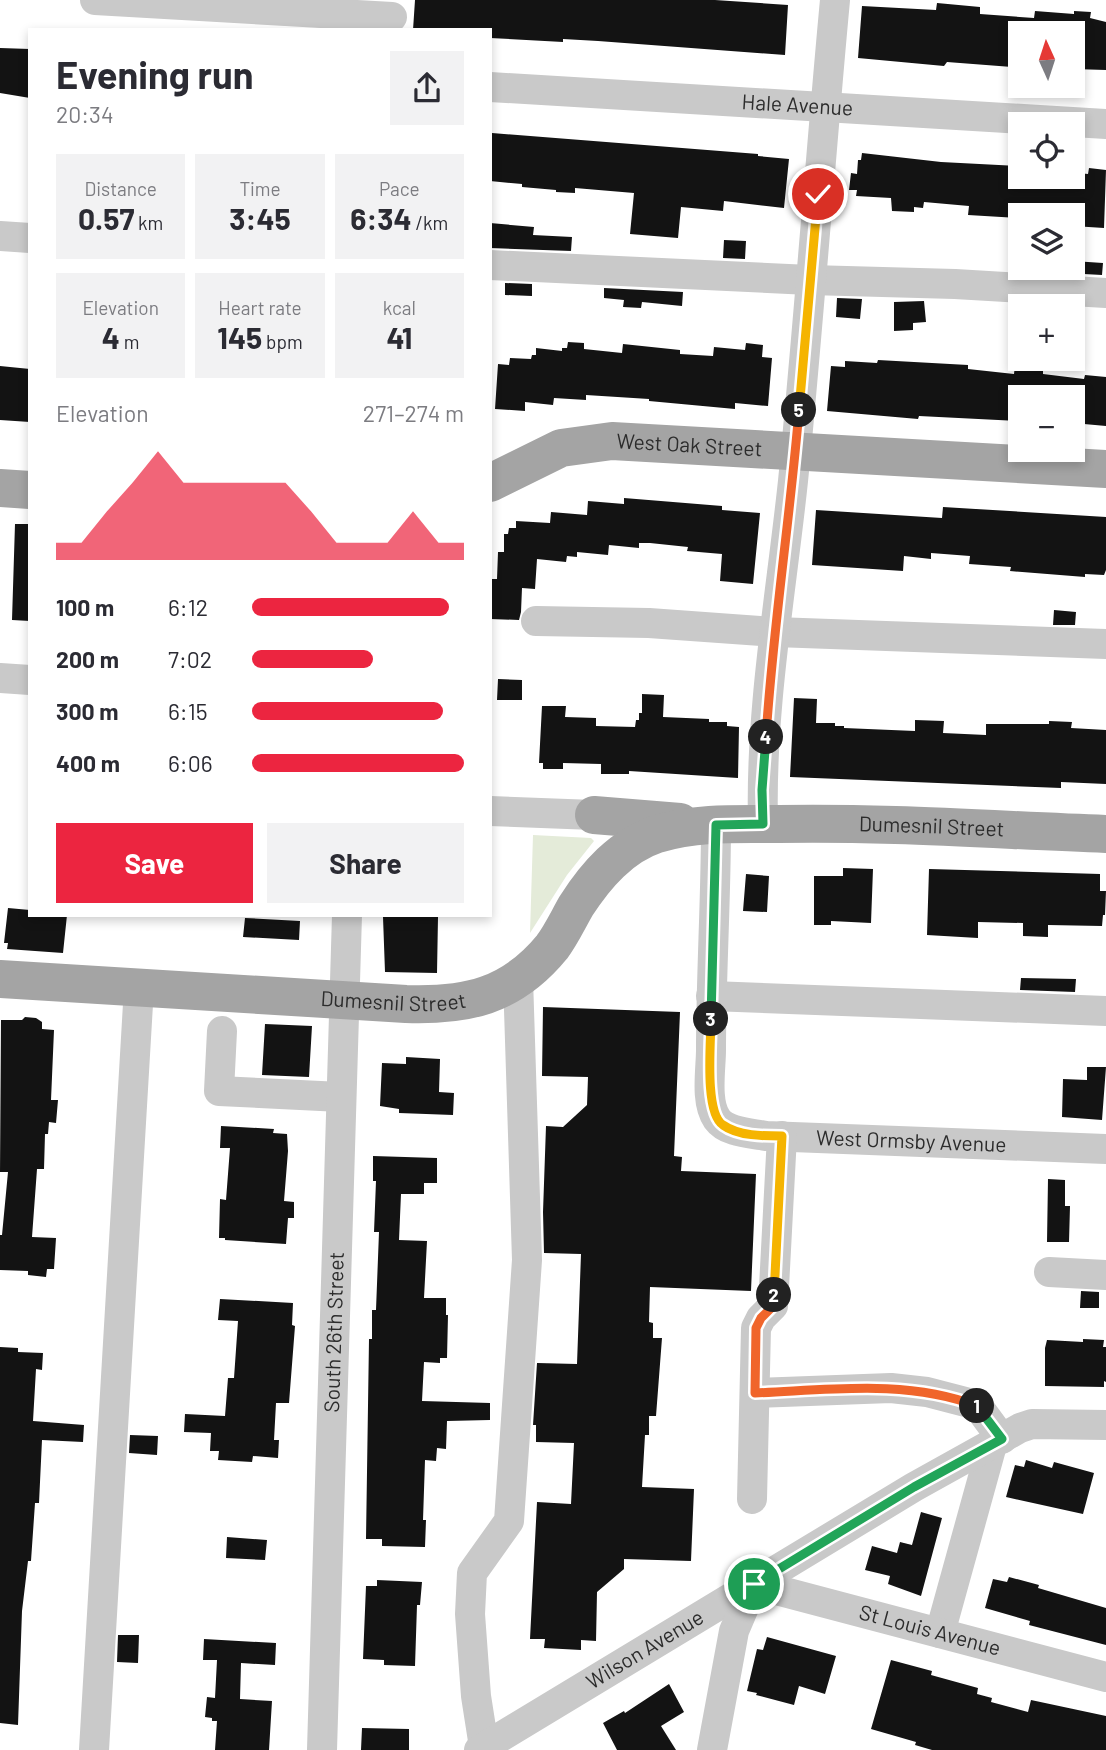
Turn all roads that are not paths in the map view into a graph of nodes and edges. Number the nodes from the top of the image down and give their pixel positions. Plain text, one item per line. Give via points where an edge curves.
1 (95, 0) edge
2 (835, 0) edge
3 (392, 16) edge
4 (492, 87) edge
5 (825, 107) junction
6 (1106, 124) edge
7 (0, 236) edge
8 (28, 238) edge
9 (492, 265) edge
10 (810, 281) junction
11 (1106, 293) edge
12 (796, 452) junction
13 (1106, 469) edge
14 (492, 482) edge
15 (0, 488) edge
16 (28, 490) edge
17 (536, 621) dead end
18 (775, 632) junction
19 (1106, 645) edge
20 (0, 678) edge
21 (28, 680) edge
22 (492, 811) edge
23 (594, 815) joint
24 (763, 824) junction
25 (716, 825) junction
26 (1106, 834) edge
27 (347, 917) edge
28 (518, 978) junction
29 (0, 979) edge
30 (139, 987) junction
31 (711, 996) junction
32 (344, 999) junction
33 (1106, 1011) edge
34 (222, 1031) dead end
35 (341, 1097) junction
36 (782, 1136) junction
37 (1106, 1149) edge
38 (1049, 1272) dead end
39 (1106, 1275) edge
40 (755, 1393) junction
41 (1106, 1425) edge
42 (997, 1442) junction
43 (752, 1499) dead end
44 (754, 1584) junction
45 (940, 1633) junction
46 (1106, 1677) edge
47 (482, 1749) edge
48 (94, 1750) edge
49 (322, 1750) edge
50 (713, 1750) edge

1 - 3 street
2 - 5 street
4 - 5 street, Hale Avenue
5 - 6 street, Hale Avenue
5 - 10 street
7 - 8 street
9 - 10 street
10 - 11 street
10 - 12 street
12 - 13 main road, West Oak Street
12 - 14 main road, West Oak Street via 612,441 561,448
12 - 18 street
15 - 16 main road
17 - 18 street
18 - 19 street
18 - 24 street
20 - 21 street
22 - 23 street, Dumesnil Street
23 - 25 main road, Dumesnil Street
24 - 25 main road, Dumesnil Street
24 - 26 main road, Dumesnil Street
25 - 28 main road, Dumesnil Street via 658,834 626,850 592,882 551,948
25 - 31 street
27 - 32 street, South 26th Street
28 - 32 main road, Dumesnil Street via 487,996 447,1004
28 - 47 street via 527,1260 509,1521 472,1573 470,1615
29 - 30 main road, Dumesnil Street
30 - 32 main road, Dumesnil Street
30 - 48 street
31 - 33 street
31 - 36 street, West Ormsby Avenue via 714,1114 723,1126 744,1133
32 - 35 street, South 26th Street
34 - 35 street via 219,1091
35 - 49 street, South 26th Street
36 - 37 street, West Ormsby Avenue
36 - 40 street via 773,1306 756,1328
38 - 39 street
40 - 42 street via 891,1388 927,1392 977,1405
40 - 43 street
41 - 42 street, Wilson Avenue via 1032,1424
42 - 44 street, Wilson Avenue
42 - 45 street
44 - 45 street, St Louis Avenue
44 - 47 street, Wilson Avenue
44 - 50 street via 734,1631
45 - 46 street, St Louis Avenue

